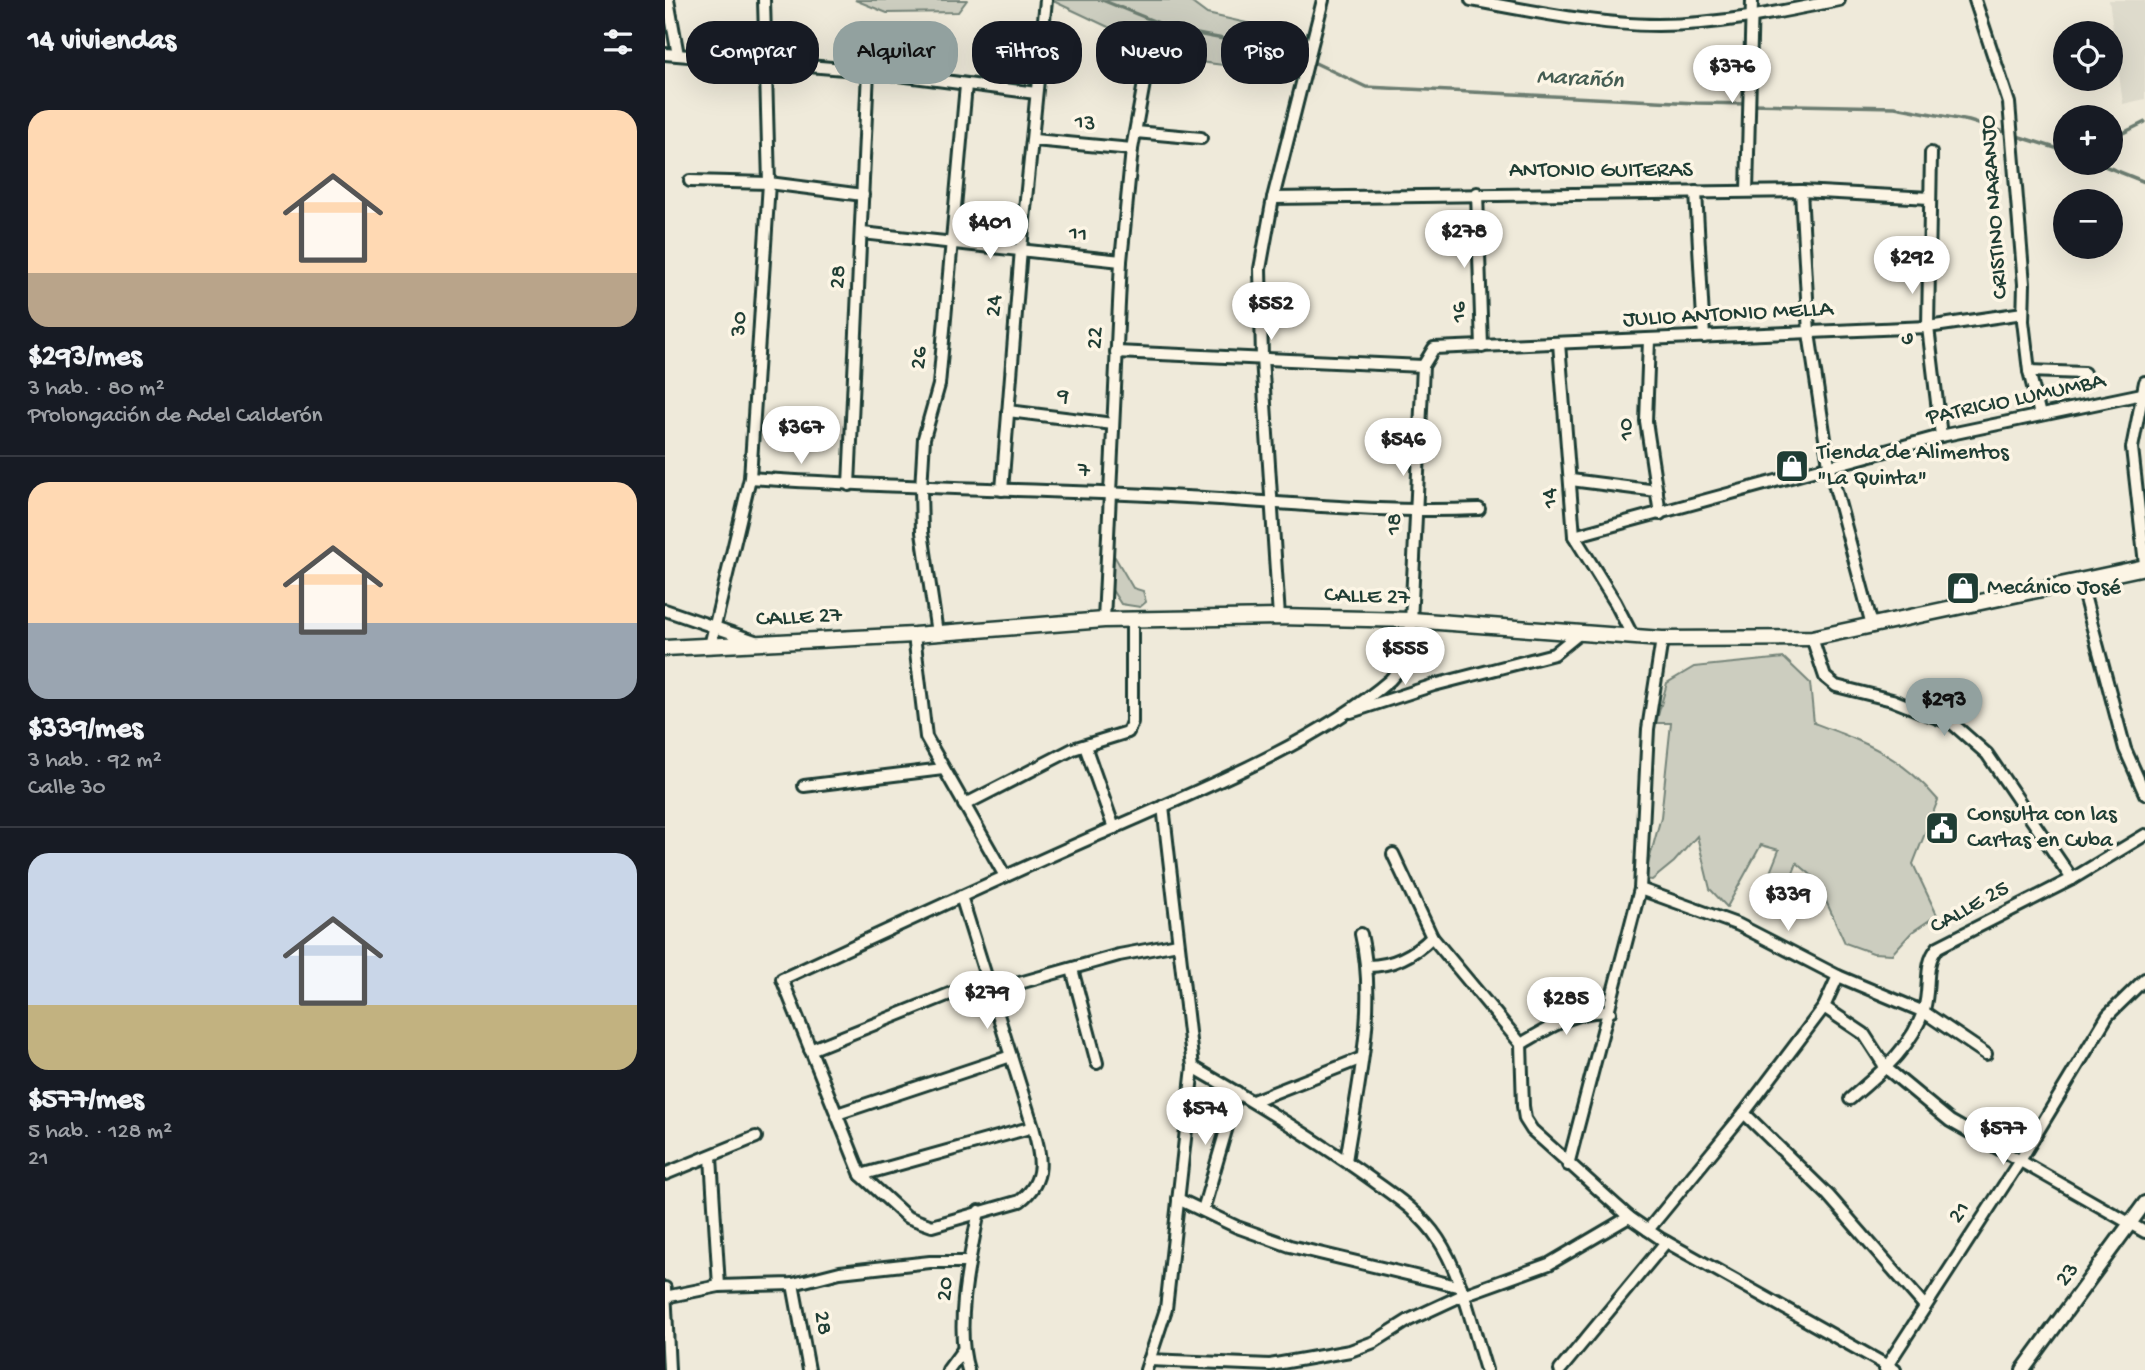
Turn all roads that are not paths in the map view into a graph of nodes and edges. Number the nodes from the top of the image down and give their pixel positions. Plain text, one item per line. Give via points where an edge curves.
1 (668, 0) edge
2 (764, 0) edge
3 (1046, 0) edge
4 (1323, 0) edge
5 (1471, 0) edge
6 (1752, 0) edge
7 (1839, 0) edge
8 (1975, 0) edge
9 (1749, 16) junction
10 (764, 21) edge
11 (665, 54) edge
12 (678, 55) junction
13 (686, 56) edge
14 (765, 84) edge
15 (867, 84) edge
16 (958, 84) edge
17 (1144, 84) edge
18 (966, 85) junction
19 (1036, 93) junction
20 (1136, 132) junction
21 (1201, 138) dead end
22 (1034, 140) junction
23 (1132, 149) junction
24 (1931, 153) dead end
25 (690, 181) dead end
26 (769, 183) junction
27 (1747, 191) junction
28 (1801, 191) junction
29 (1696, 192) junction
30 (1477, 193) junction
31 (863, 195) junction
32 (1273, 198) junction
33 (1930, 198) junction
34 (862, 233) junction
35 (952, 241) junction
36 (1021, 249) junction
37 (1121, 261) junction
38 (2022, 313) junction
39 (1928, 327) junction
40 (1809, 333) junction
41 (1704, 338) junction
42 (1649, 340) junction
43 (1559, 344) junction
44 (1482, 347) junction
45 (1434, 348) joint
46 (1116, 352) junction
47 (1262, 358) junction
48 (1423, 366) junction
49 (2029, 371) junction
50 (2084, 373) dead end
51 (2145, 382) edge
52 (2142, 394) junction
53 (1009, 411) junction
54 (2040, 415) junction
55 (1113, 424) junction
56 (1941, 436) junction
57 (1829, 465) junction
58 (750, 478) junction
59 (1570, 480) junction
60 (849, 485) junction
61 (921, 489) junction
62 (1002, 490) junction
63 (1657, 491) junction
64 (1109, 493) junction
65 (1273, 501) junction
66 (1479, 509) dead end
67 (1417, 512) junction
68 (1660, 514) junction
69 (1574, 536) junction
70 (2145, 565) edge
71 (2080, 580) junction
72 (665, 610) edge
73 (1279, 617) junction
74 (1132, 619) junction
75 (1104, 620) junction
76 (1412, 620) junction
77 (1872, 625) junction
78 (712, 628) junction
79 (1583, 630) junction
80 (937, 632) junction
81 (914, 635) junction
82 (1632, 635) junction
83 (1812, 638) junction
84 (1663, 639) junction
85 (762, 643) junction
86 (710, 646) junction
87 (665, 648) edge
88 (1338, 716) junction
89 (1085, 746) junction
90 (943, 769) junction
91 (803, 786) dead end
92 (2145, 794) edge
93 (964, 805) junction
94 (1163, 807) junction
95 (1114, 828) junction
96 (2145, 835) edge
97 (1393, 854) dead end
98 (1005, 876) junction
99 (2072, 879) junction
100 (1640, 889) junction
101 (961, 896) junction
102 (1361, 934) dead end
103 (1432, 937) junction
104 (1178, 944) junction
105 (1368, 967) junction
106 (1072, 969) junction
107 (1838, 976) junction
108 (2145, 979) edge
109 (989, 985) junction
110 (1824, 1007) junction
111 (1610, 1012) junction
112 (1924, 1012) junction
113 (1521, 1044) junction
114 (810, 1050) junction
115 (1986, 1054) dead end
116 (1011, 1056) junction
117 (1361, 1058) junction
118 (1097, 1063) dead end
119 (1193, 1067) junction
120 (1886, 1068) junction
121 (1237, 1092) junction
122 (1850, 1100) dead end
123 (1253, 1101) junction
124 (1744, 1113) junction
125 (837, 1114) junction
126 (1033, 1127) junction
127 (756, 1137) dead end
128 (711, 1157) junction
129 (2021, 1159) junction
130 (1346, 1161) junction
131 (1568, 1166) junction
132 (665, 1174) edge
133 (861, 1175) junction
134 (1178, 1199) junction
135 (2145, 1203) edge
136 (1203, 1210) junction
137 (979, 1211) junction
138 (1629, 1217) junction
139 (2131, 1224) junction
140 (1648, 1230) junction
141 (2145, 1232) edge
142 (1666, 1242) junction
143 (969, 1262) junction
144 (793, 1284) junction
145 (719, 1286) junction
146 (665, 1288) edge
147 (1461, 1291) junction
148 (666, 1297) edge
149 (1924, 1305) junction
150 (962, 1351) junction
151 (1147, 1365) edge
152 (1889, 1369) edge
153 (669, 1370) edge
154 (809, 1370) edge
155 (948, 1370) edge
156 (968, 1370) edge
157 (1486, 1370) edge
158 (1560, 1370) edge
159 (2023, 1370) edge

1 - 12 street
2 - 10 street, 30
3 - 19 street, 24
4 - 32 street
5 - 9 street via 1533,12 1658,25
6 - 9 street
7 - 9 street
8 - 38 street, CRISTINO NARANJO via 2009,103 2024,284
9 - 27 street
11 - 12 street
12 - 13 street
14 - 26 street, 30
15 - 31 street, 28
16 - 18 street
17 - 20 street, 22
18 - 19 street
18 - 35 street, 26
19 - 22 street, 24
20 - 21 street
20 - 23 street, 22
22 - 23 street, 13
22 - 36 street, 24
23 - 37 street, 22
24 - 33 street, 6
25 - 26 street
26 - 31 street
26 - 58 street, 30
27 - 28 street, ANTONIO GUITERAS
27 - 29 street, ANTONIO GUITERAS
28 - 33 street, ANTONIO GUITERAS
28 - 40 street
29 - 30 street, ANTONIO GUITERAS
29 - 41 street
30 - 32 street, ANTONIO GUITERAS
30 - 44 street, 16
31 - 34 street, 28
32 - 47 street via 1260,269
33 - 39 street, 6
34 - 35 street, 11
34 - 60 street, 28
35 - 36 street, 11
35 - 61 street, 26 via 939,385 924,438
36 - 37 street, 11
36 - 53 street, 24
37 - 46 street, 22
38 - 39 street, JULIO ANTONIO MELLA
38 - 49 street, CRISTINO NARANJO
39 - 40 street, JULIO ANTONIO MELLA
39 - 56 street, 6
40 - 41 street, JULIO ANTONIO MELLA
40 - 57 street
41 - 42 street, JULIO ANTONIO MELLA
42 - 43 street, JULIO ANTONIO MELLA
42 - 63 street, 10 via 1646,421
43 - 44 street, JULIO ANTONIO MELLA
43 - 59 street, 14
44 - 45 street, JULIO ANTONIO MELLA
45 - 48 street, 18
46 - 47 street
46 - 55 street, 22
47 - 48 street
47 - 65 street
48 - 67 street, 18
49 - 50 street
49 - 54 street, CRISTINO NARANJO
51 - 52 street
52 - 54 street, PATRICIO LUMUMBA
52 - 70 street via 2132,448
53 - 55 street, 9
53 - 62 street, 24
54 - 56 street, PATRICIO LUMUMBA
55 - 64 street, 22
56 - 57 street, PATRICIO LUMUMBA
57 - 68 street, PATRICIO LUMUMBA
57 - 77 street
58 - 60 street, 7
58 - 78 street, 30
59 - 63 street
59 - 69 street, 14
60 - 61 street, 7
61 - 62 street, 7
61 - 80 street, 26 via 922,532
62 - 64 street, 7
63 - 68 street, 10
64 - 65 street, 7
64 - 75 street, 22
65 - 67 street, 7
65 - 73 street
66 - 67 street, 7
67 - 76 street, 18
68 - 69 street, PATRICIO LUMUMBA
69 - 82 street, 14
70 - 71 main road, CALLE 27
71 - 77 main road, CALLE 27
71 - 92 street via 2125,748
72 - 78 street
73 - 74 main road, CALLE 27
73 - 76 main road, CALLE 27
74 - 75 main road, CALLE 27
74 - 89 street via 1132,722 1128,732
75 - 80 main road, CALLE 27
76 - 79 main road, CALLE 27
76 - 88 street, 18 via 1407,657 1394,676
77 - 83 main road, CALLE 27
78 - 85 street
78 - 86 street, 30
79 - 82 main road, CALLE 27
79 - 88 street via 1554,654
80 - 81 main road, CALLE 27
81 - 85 main road, CALLE 27
81 - 90 street via 926,737
82 - 84 main road, CALLE 27
83 - 84 main road, CALLE 27
83 - 99 street via 1825,677 1836,686 1892,700 1953,724 1987,754
84 - 100 street via 1648,729
85 - 86 main road, CALLE 27
86 - 87 main road, CALLE 27
88 - 94 street
89 - 93 street
89 - 95 street
90 - 91 street
90 - 93 street
93 - 98 street
94 - 95 street
94 - 104 street
95 - 98 street
96 - 99 street, CALLE 25
97 - 103 street
98 - 101 street
99 - 112 street, CALLE 25 via 1938,947 1930,960
100 - 107 street via 1739,925
100 - 111 street
101 - 109 street
101 - 114 street via 782,979
102 - 105 street
103 - 105 street via 1419,951 1398,961
103 - 113 street
104 - 106 street
104 - 119 street
105 - 117 street
106 - 109 street
106 - 118 street
107 - 110 street
107 - 112 street
108 - 129 street, 21 via 2108,1015
109 - 114 street
109 - 116 street
110 - 120 street via 1864,1034
110 - 124 street
111 - 113 street via 1565,1020
111 - 131 street
112 - 115 street
112 - 120 street, CALLE 25 via 1909,1041
113 - 131 street via 1525,1119
114 - 125 street
116 - 125 street
116 - 126 street
117 - 123 street
117 - 130 street
119 - 121 street
119 - 134 street
120 - 122 street, CALLE 25
120 - 129 street via 1950,1121
121 - 123 street
121 - 136 street
123 - 130 street
124 - 140 street
124 - 149 street via 1828,1195
125 - 133 street
126 - 133 street
126 - 137 street via 1041,1157 1039,1180 1032,1192 1020,1201
127 - 128 street
128 - 132 street
128 - 145 street
129 - 139 street
129 - 149 street, 21
130 - 147 street via 1403,1202 1427,1226 1439,1241
131 - 138 street
133 - 137 street via 907,1217 920,1223 932,1226
134 - 136 street
134 - 151 street via 1166,1309
135 - 139 street, 23
136 - 147 street via 1290,1246
137 - 143 street, 20
138 - 140 street
138 - 147 street via 1549,1264 1475,1291
139 - 141 street
139 - 159 street, 23
140 - 142 street
142 - 152 street
142 - 158 street
143 - 144 street via 840,1272
143 - 150 street, 20
144 - 145 street
144 - 154 street, 28
145 - 148 street
146 - 148 street
147 - 151 street via 1374,1342 1313,1359 1270,1365
147 - 157 street
148 - 153 street
149 - 152 street, 21
150 - 155 street
150 - 156 street, 20

